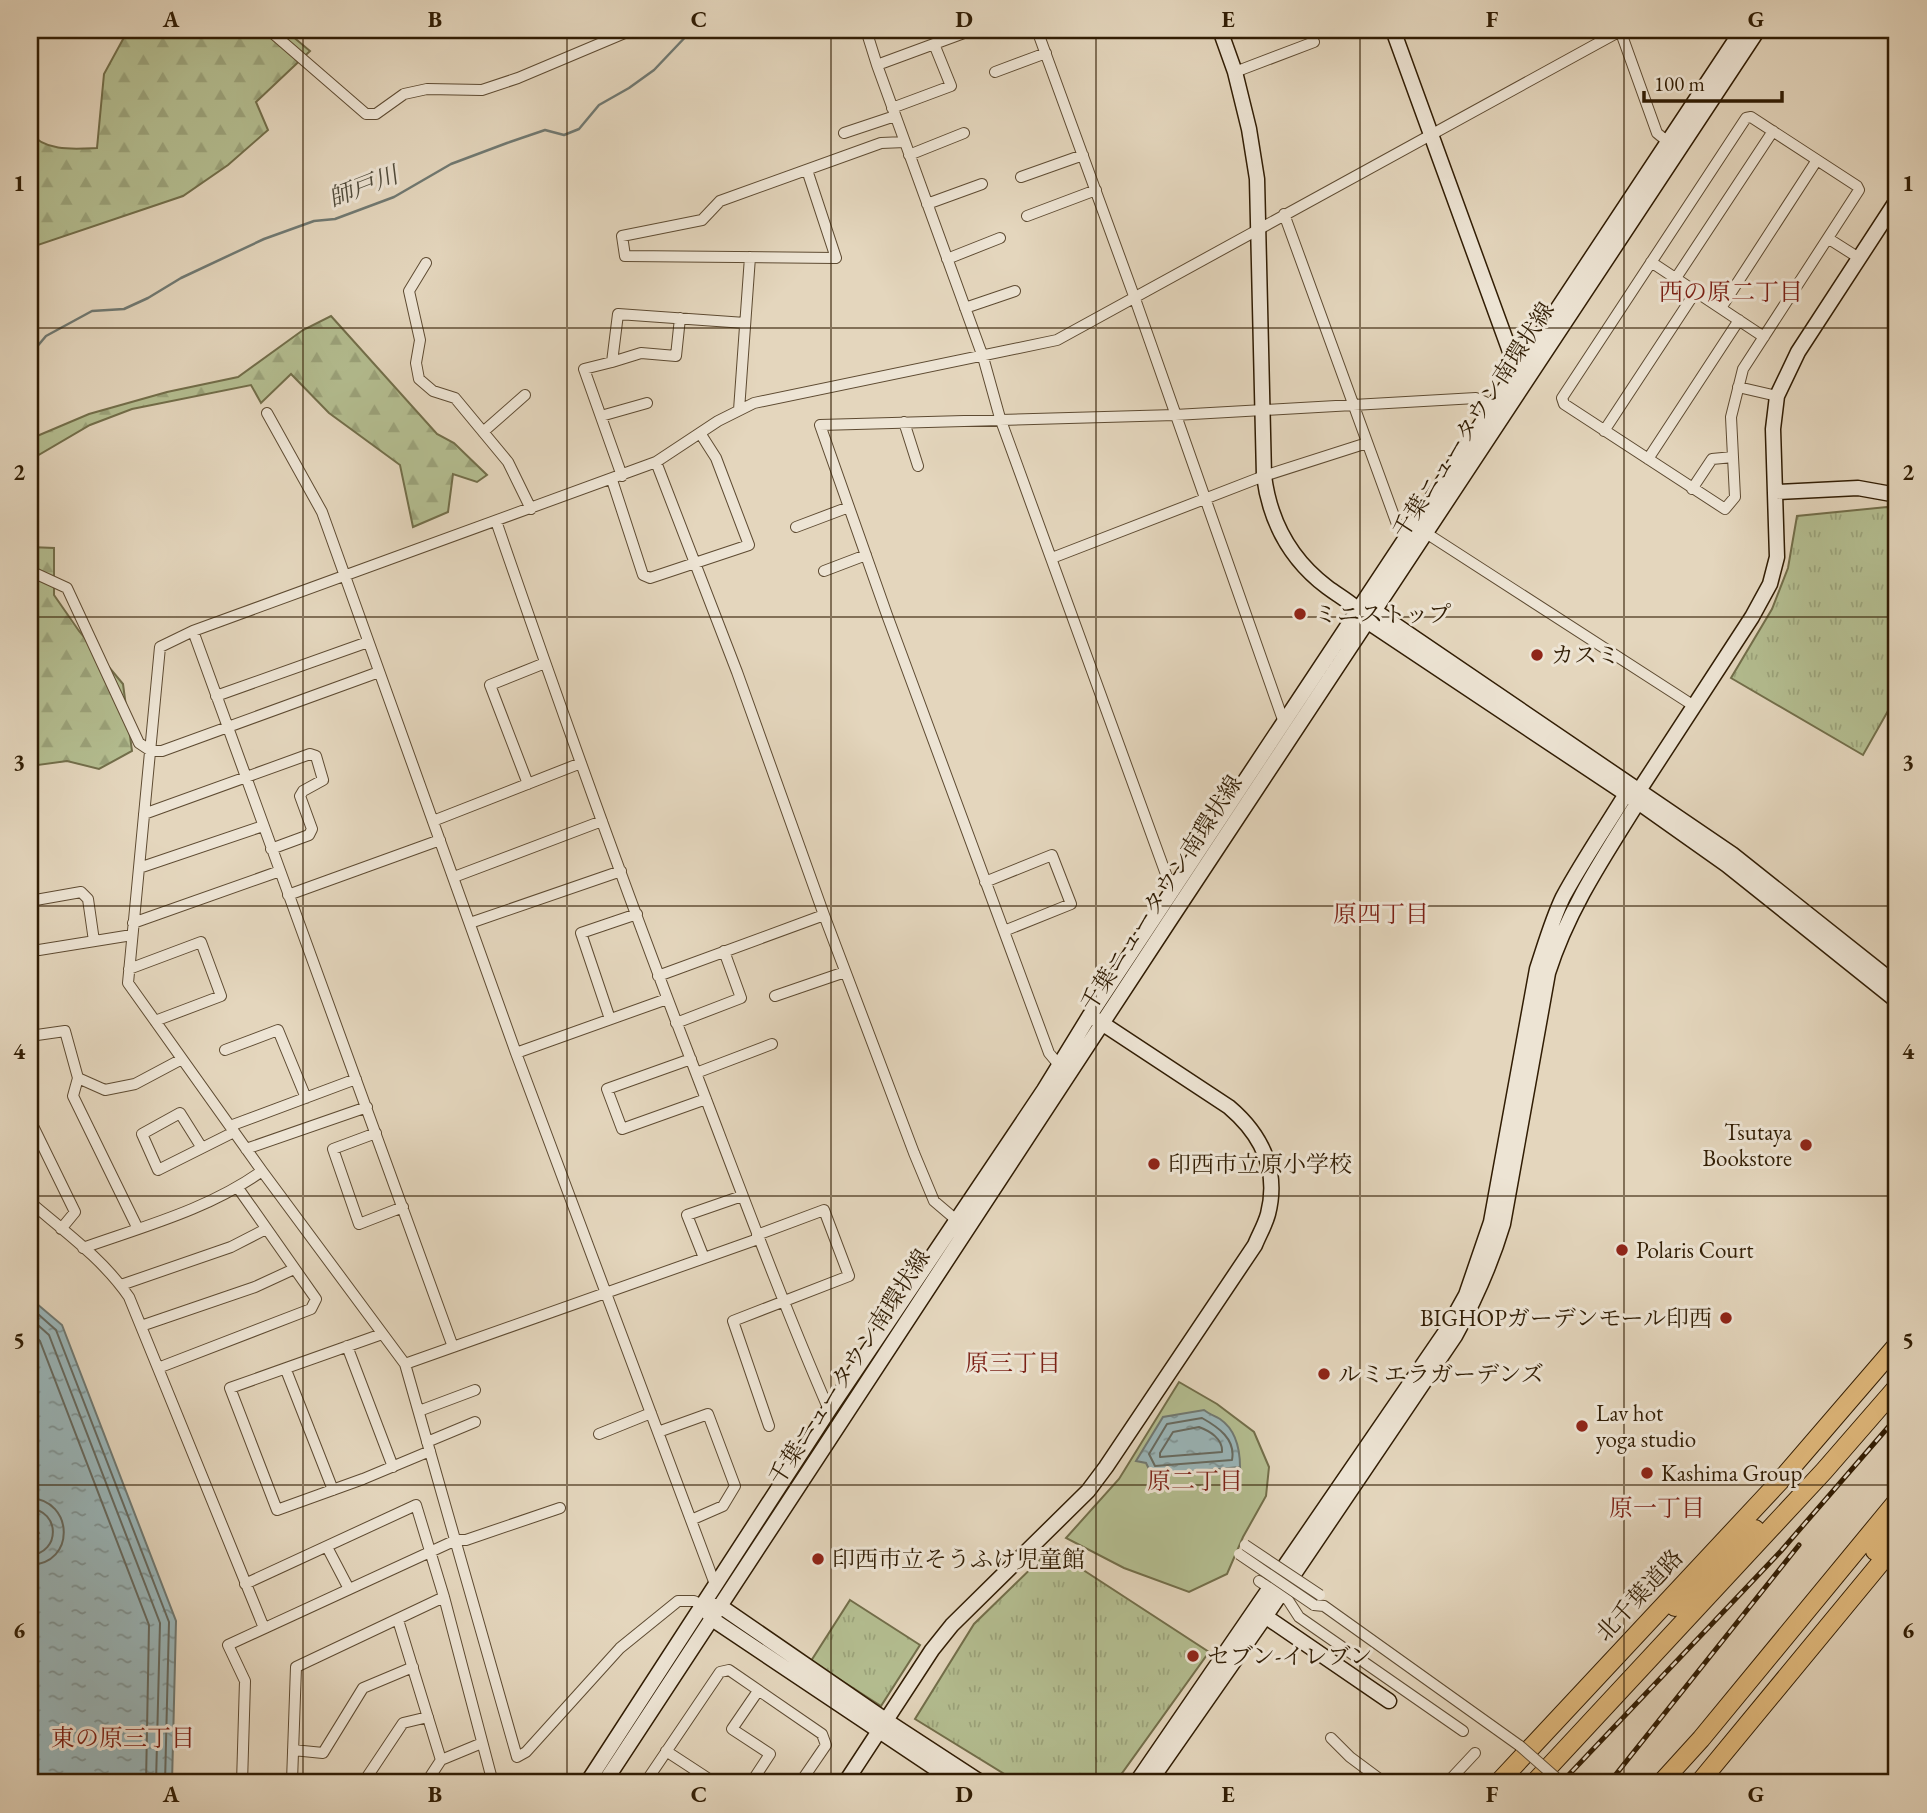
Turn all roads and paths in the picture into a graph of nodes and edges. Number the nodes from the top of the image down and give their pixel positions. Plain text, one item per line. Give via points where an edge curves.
1 (269, 30) edge
2 (632, 30) edge
3 (866, 30) edge
4 (972, 30) edge
5 (1037, 30) edge
6 (1220, 30) edge
7 (1393, 30) edge
8 (1621, 30) edge
9 (1742, 30) edge
10 (1758, 30) edge
11 (1314, 42) dead end
12 (934, 44) junction
13 (1046, 53) junction
14 (877, 65) junction
15 (995, 72) dead end
16 (1235, 72) junction
17 (894, 112) junction
18 (1773, 131) junction
19 (844, 133) dead end
20 (964, 133) dead end
21 (1431, 134) junction
22 (905, 142) junction
23 (1668, 142) junction
24 (909, 155) junction
25 (1083, 155) junction
26 (1817, 160) junction
27 (807, 170) junction
28 (1021, 177) dead end
29 (982, 184) dead end
30 (1096, 190) junction
31 (1897, 200) edge
32 (927, 204) junction
33 (1284, 214) junction
34 (1027, 216) dead end
35 (1256, 229) junction
36 (1000, 238) dead end
37 (1829, 239) junction
38 (750, 257) junction
39 (1859, 258) junction
40 (947, 259) junction
41 (1651, 262) junction
42 (426, 263) dead end
43 (1676, 278) junction
44 (1015, 291) dead end
45 (1696, 291) junction
46 (1134, 296) junction
47 (965, 308) junction
48 (1721, 308) junction
49 (680, 318) junction
50 (1740, 320) junction
51 (745, 323) junction
52 (1764, 337) junction
53 (983, 356) junction
54 (612, 362) junction
55 (1521, 366) junction
56 (1738, 387) junction
57 (524, 395) dead end
58 (1777, 396) junction
59 (648, 403) dead end
60 (1354, 403) junction
61 (1494, 406) junction
62 (1262, 408) junction
63 (738, 410) junction
64 (267, 413) dead end
65 (1175, 415) junction
66 (601, 416) junction
67 (1000, 418) junction
68 (904, 422) junction
69 (1604, 431) junction
70 (483, 432) junction
71 (700, 433) junction
72 (1367, 443) junction
73 (1733, 457) junction
74 (1648, 459) junction
75 (656, 462) junction
76 (918, 466) dead end
77 (1265, 476) junction
78 (617, 478) junction
79 (1692, 489) junction
80 (1776, 492) junction
81 (1897, 495) edge
82 (1203, 499) junction
83 (849, 508) junction
84 (531, 509) junction
85 (496, 521) junction
86 (796, 527) dead end
87 (1426, 533) junction
88 (1407, 539) junction
89 (866, 555) junction
90 (1052, 558) junction
91 (695, 564) junction
92 (30, 571) edge
93 (824, 571) dead end
94 (344, 577) junction
95 (1360, 609) junction
96 (1372, 617) junction
97 (193, 631) junction
98 (368, 642) junction
99 (545, 663) junction
100 (379, 673) junction
101 (216, 696) junction
102 (1694, 706) junction
103 (1287, 720) junction
104 (228, 729) junction
105 (151, 751) junction
106 (580, 763) junction
107 (245, 777) junction
108 (528, 784) junction
109 (1635, 795) junction
110 (144, 814) junction
111 (433, 821) junction
112 (602, 821) junction
113 (263, 826) junction
114 (440, 840) junction
115 (271, 849) junction
116 (139, 868) junction
117 (279, 871) junction
118 (621, 871) junction
119 (454, 877) junction
120 (985, 881) junction
121 (1178, 884) junction
122 (288, 895) junction
123 (30, 901) edge
124 (637, 914) junction
125 (824, 915) junction
126 (133, 923) junction
127 (470, 923) junction
128 (30, 924) edge
129 (1004, 931) junction
130 (132, 935) junction
131 (94, 941) junction
132 (724, 951) junction
133 (129, 969) junction
134 (845, 972) junction
135 (658, 976) junction
136 (1897, 985) edge
137 (775, 996) dead end
138 (667, 999) junction
139 (1897, 1001) edge
140 (1090, 1015) junction
141 (610, 1019) junction
142 (155, 1021) junction
143 (676, 1023) junction
144 (1103, 1024) junction
145 (30, 1036) edge
146 (772, 1044) dead end
147 (225, 1050) dead end
148 (516, 1053) junction
149 (181, 1059) junction
150 (691, 1059) junction
151 (1059, 1065) junction
152 (696, 1073) junction
153 (78, 1079) junction
154 (356, 1079) junction
155 (306, 1098) junction
156 (706, 1099) junction
157 (367, 1107) junction
158 (30, 1120) edge
159 (232, 1129) junction
160 (376, 1133) junction
161 (202, 1148) junction
162 (246, 1149) junction
163 (262, 1171) junction
164 (238, 1188) junction
165 (742, 1196) junction
166 (30, 1202) edge
167 (403, 1207) junction
168 (962, 1225) junction
169 (61, 1229) junction
170 (138, 1229) junction
171 (266, 1229) junction
172 (757, 1237) junction
173 (83, 1248) junction
174 (704, 1258) junction
175 (295, 1269) junction
176 (121, 1285) junction
177 (606, 1294) junction
178 (782, 1302) junction
179 (141, 1326) junction
180 (382, 1334) junction
181 (1897, 1345) edge
182 (347, 1346) junction
183 (453, 1347) junction
184 (405, 1364) junction
185 (158, 1368) junction
186 (286, 1370) junction
187 (1897, 1387) edge
188 (475, 1390) dead end
189 (829, 1410) junction
190 (419, 1411) junction
191 (650, 1413) junction
192 (475, 1422) dead end
193 (769, 1426) dead end
194 (658, 1432) junction
195 (599, 1434) dead end
196 (429, 1446) junction
197 (393, 1466) junction
198 (1824, 1471) junction
199 (334, 1490) junction
200 (1897, 1501) edge
201 (560, 1508) dead end
202 (691, 1520) junction
203 (1897, 1524) edge
204 (456, 1540) junction
205 (1897, 1543) edge
206 (327, 1548) junction
207 (430, 1551) junction
208 (245, 1584) junction
209 (716, 1587) junction
210 (1270, 1588) junction
211 (349, 1589) junction
212 (444, 1597) junction
213 (1319, 1605) junction
214 (704, 1606) junction
215 (720, 1606) junction
216 (1260, 1613) junction
217 (712, 1619) junction
218 (398, 1620) junction
219 (264, 1628) junction
220 (1616, 1655) junction
221 (413, 1667) junction
222 (758, 1690) junction
223 (1389, 1701) dead end
224 (428, 1717) junction
225 (883, 1727) junction
226 (1463, 1731) dead end
227 (1331, 1738) dead end
228 (482, 1743) junction
229 (293, 1750) junction
230 (666, 1751) junction
231 (1475, 1753) dead end
232 (441, 1760) junction
233 (1716, 1764) junction
234 (701, 1779) edge
235 (242, 1783) edge
236 (295, 1783) edge
237 (363, 1783) edge
238 (426, 1783) edge
239 (492, 1783) edge
240 (587, 1783) edge
241 (604, 1783) edge
242 (645, 1783) edge
243 (715, 1783) edge
244 (751, 1783) edge
245 (800, 1783) edge
246 (845, 1783) edge
247 (957, 1783) edge
248 (982, 1783) edge
249 (1136, 1783) edge
250 (1149, 1783) edge
251 (1385, 1783) edge
252 (1447, 1783) edge
253 (1498, 1783) edge
254 (1534, 1783) edge
255 (1562, 1783) edge
256 (1661, 1783) edge
257 (1699, 1783) edge

1 - 2 street via 366,114 376,114 404,94 427,89 482,89
3 - 14 street
4 - 12 street
5 - 13 street
6 - 16 street
7 - 21 street
8 - 21 street
8 - 23 street via 1657,133
9 - 23 street, 千葉ニュータウン南環状線
10 - 87 street, 千葉ニュータウン南環状線
11 - 16 street
12 - 14 street
12 - 17 street via 951,86
13 - 15 street
13 - 25 street
14 - 17 street
16 - 35 street via 1256,179
17 - 19 street
17 - 22 street
18 - 26 street
18 - 41 street via 1746,118
18 - 43 street
20 - 24 street
21 - 33 street
21 - 55 street via 1512,357
22 - 24 street
22 - 27 street via 881,144
23 - 55 street, 千葉ニュータウン南環状線
24 - 32 street
25 - 28 street
25 - 30 street
26 - 37 street via 1859,190
26 - 48 street
27 - 38 street via 836,258
27 - 38 street via 719,201 702,220 622,236 625,256
29 - 32 street
30 - 34 street
30 - 46 street
31 - 39 street
32 - 40 street
33 - 35 street
33 - 60 street
35 - 46 street
35 - 62 street
36 - 40 street
37 - 39 street
37 - 52 street
38 - 51 street
39 - 58 street via 1798,352
40 - 47 street
41 - 43 street
41 - 69 street via 1562,398
42 - 70 street via 409,291 420,340 419,379 433,391 454,398
43 - 45 street
44 - 47 street
45 - 48 street
45 - 69 street
46 - 53 street via 1057,340
46 - 65 street
47 - 53 street
48 - 50 street
49 - 51 street
49 - 54 street via 676,356 641,353
49 - 54 street via 618,314
50 - 52 street
50 - 74 street
51 - 63 street
52 - 56 street via 1743,369
53 - 63 street
53 - 67 street
54 - 66 street via 584,369
55 - 61 street, 千葉ニュータウン南環状線
56 - 58 street
56 - 73 street via 1731,417
57 - 70 street
58 - 80 street via 1773,429
59 - 66 street
60 - 61 street via 1476,398
60 - 62 street
60 - 72 street
61 - 88 street, 千葉ニュータウン南環状線
62 - 65 street
62 - 77 street
63 - 71 street
64 - 94 street via 322,513
65 - 67 street
65 - 82 street
66 - 78 street
67 - 68 street
67 - 90 street
68 - 76 street
68 - 83 street via 820,425
69 - 74 street
70 - 84 street via 508,462
71 - 75 street
71 - 91 street via 716,458 749,545
72 - 77 street
72 - 88 street via 1398,527
73 - 79 street via 1712,459
73 - 79 street via 1735,497 1729,507 1721,508
74 - 79 street
75 - 78 street
75 - 91 street
77 - 82 street
77 - 95 street via 1270,510 1287,547 1308,572
78 - 84 street
78 - 91 street via 643,575 650,578
80 - 81 street via 1857,488
80 - 102 street via 1777,557 1770,583
82 - 90 street
82 - 103 street via 1282,717
83 - 86 street
83 - 89 street
84 - 85 street
85 - 94 street
85 - 99 street
87 - 96 street, 千葉ニュータウン南環状線
87 - 102 street
88 - 95 street, 千葉ニュータウン南環状線
89 - 93 street
89 - 120 street
90 - 121 street via 1167,877
91 - 125 street
92 - 105 street via 67,588 139,743
94 - 97 street
94 - 98 street
95 - 96 street
95 - 103 street, 千葉ニュータウン南環状線
96 - 109 street
96 - 144 street, 千葉ニュータウン南環状線
97 - 101 street
97 - 105 street via 160,648
98 - 100 street
98 - 101 street
99 - 106 street
99 - 108 street via 491,685
100 - 104 street
100 - 111 street
101 - 104 street
102 - 109 street
103 - 121 street, 千葉ニュータウン南環状線
104 - 105 street
104 - 107 street
105 - 110 street
106 - 108 street
106 - 112 street
107 - 110 street
107 - 113 street
107 - 115 street via 310,754 316,756 324,780 300,796 312,829 309,835
108 - 111 street
109 - 136 street via 1732,854
109 - 139 street
109 - 210 street via 1558,943 1503,1224 1475,1300 1455,1336
110 - 116 street
111 - 114 street
112 - 118 street
112 - 119 street
113 - 115 street
113 - 116 street
114 - 119 street
114 - 122 street
115 - 117 street
116 - 126 street
117 - 122 street
117 - 126 street
118 - 124 street
118 - 127 street
119 - 127 street
120 - 129 street
120 - 129 street via 1052,855 1071,904
121 - 140 street, 千葉ニュータウン南環状線
122 - 154 street
123 - 131 street via 81,892 88,899
124 - 135 street
124 - 141 street via 580,933
125 - 132 street
125 - 134 street
126 - 130 street
127 - 148 street
128 - 131 street via 33,948 39,950
129 - 151 street via 1049,1053
130 - 131 street
130 - 133 street
132 - 135 street
132 - 143 street via 741,998
133 - 142 street via 128,984
133 - 142 street via 201,942 221,996
134 - 137 street
134 - 168 street via 934,1201
135 - 138 street
138 - 141 street
138 - 143 street
140 - 144 street
140 - 151 street, 千葉ニュータウン南環状線
141 - 148 street
142 - 149 street
143 - 150 street
144 - 168 street, 千葉ニュータウン南環状線
144 - 225 street via 1246,1122 1268,1161 1272,1185 1268,1215 1255,1245 1088,1491 952,1625
145 - 153 street via 65,1031
146 - 152 street
147 - 155 street via 278,1030
148 - 177 street
149 - 153 street via 135,1084 105,1090
149 - 159 street
150 - 152 street
150 - 156 street via 607,1089 622,1129
151 - 168 street, 千葉ニュータウン南環状線
152 - 156 street
153 - 170 street via 73,1096
154 - 155 street
154 - 157 street
155 - 159 street
156 - 165 street
157 - 160 street
157 - 162 street
158 - 169 street via 75,1212
159 - 161 street
159 - 162 street
160 - 167 street
160 - 167 street via 333,1149 359,1224
161 - 161 street via 158,1170 142,1134 180,1112
162 - 163 street
163 - 164 street
163 - 180 street
164 - 170 street
164 - 171 street
165 - 172 street
165 - 174 street via 687,1215
166 - 169 street
167 - 183 street
168 - 189 street, 千葉ニュータウン南環状線
168 - 215 street, 千葉ニュータウン南環状線
169 - 173 street
170 - 173 street
171 - 175 street
171 - 176 street via 231,1247
172 - 174 street
172 - 178 street
172 - 178 street via 824,1210 849,1276
173 - 176 street
174 - 177 street
175 - 179 street
175 - 185 street via 316,1299 311,1310
176 - 179 street
177 - 183 street
177 - 191 street
178 - 189 street
178 - 193 street via 733,1321
179 - 185 street
180 - 182 street
180 - 184 street
181 - 220 highway, 北千葉道路 via 1780,1481
182 - 186 street
182 - 197 street
183 - 184 street
184 - 190 street
185 - 208 street
186 - 199 street
186 - 199 street via 230,1388 277,1510
187 - 198 highway
188 - 190 street
189 - 209 street, 千葉ニュータウン南環状線
190 - 196 street
191 - 194 street
191 - 195 street
192 - 196 street
194 - 202 street
194 - 202 street via 708,1414 735,1486 723,1506
196 - 197 street
196 - 204 street
197 - 199 street
198 - 220 highway via 1791,1493 1638,1642
198 - 254 highway
200 - 256 highway
201 - 204 street
202 - 209 street
203 - 233 highway via 1783,1663
204 - 207 street
204 - 214 street via 517,1757 620,1648 678,1601
205 - 233 highway
206 - 207 street via 416,1505
206 - 208 street
206 - 211 street
207 - 211 street
207 - 212 street
208 - 219 street
209 - 214 street, 千葉ニュータウン南環状線
210 - 216 street
210 - 226 street via 1288,1600 1299,1617
211 - 219 street
212 - 218 street
212 - 228 street
213 - 213 street, bridge via 1320,1595 1242,1550
213 - 255 street, bridge via 1520,1746
214 - 215 street
214 - 217 street
214 - 240 street, 千葉ニュータウン南環状線
215 - 217 street, 千葉ニュータウン南環状線
215 - 225 street
216 - 223 street
216 - 249 street
216 - 250 street
217 - 225 street
217 - 241 street, 千葉ニュータウン南環状線
218 - 221 street
218 - 229 street via 296,1667
219 - 235 street via 228,1645 245,1681
220 - 253 highway, 北千葉道路
221 - 224 street
221 - 229 street via 363,1688 323,1753
222 - 230 street via 729,1670 720,1672
222 - 244 street via 732,1729 770,1754
222 - 245 street via 822,1734 826,1745
224 - 232 street
224 - 237 street via 403,1723
225 - 246 street
225 - 247 street
225 - 248 street
227 - 251 street
228 - 232 street
228 - 239 street
229 - 236 street
230 - 234 street
230 - 242 street
231 - 252 street
232 - 238 street
233 - 257 highway
234 - 243 street

